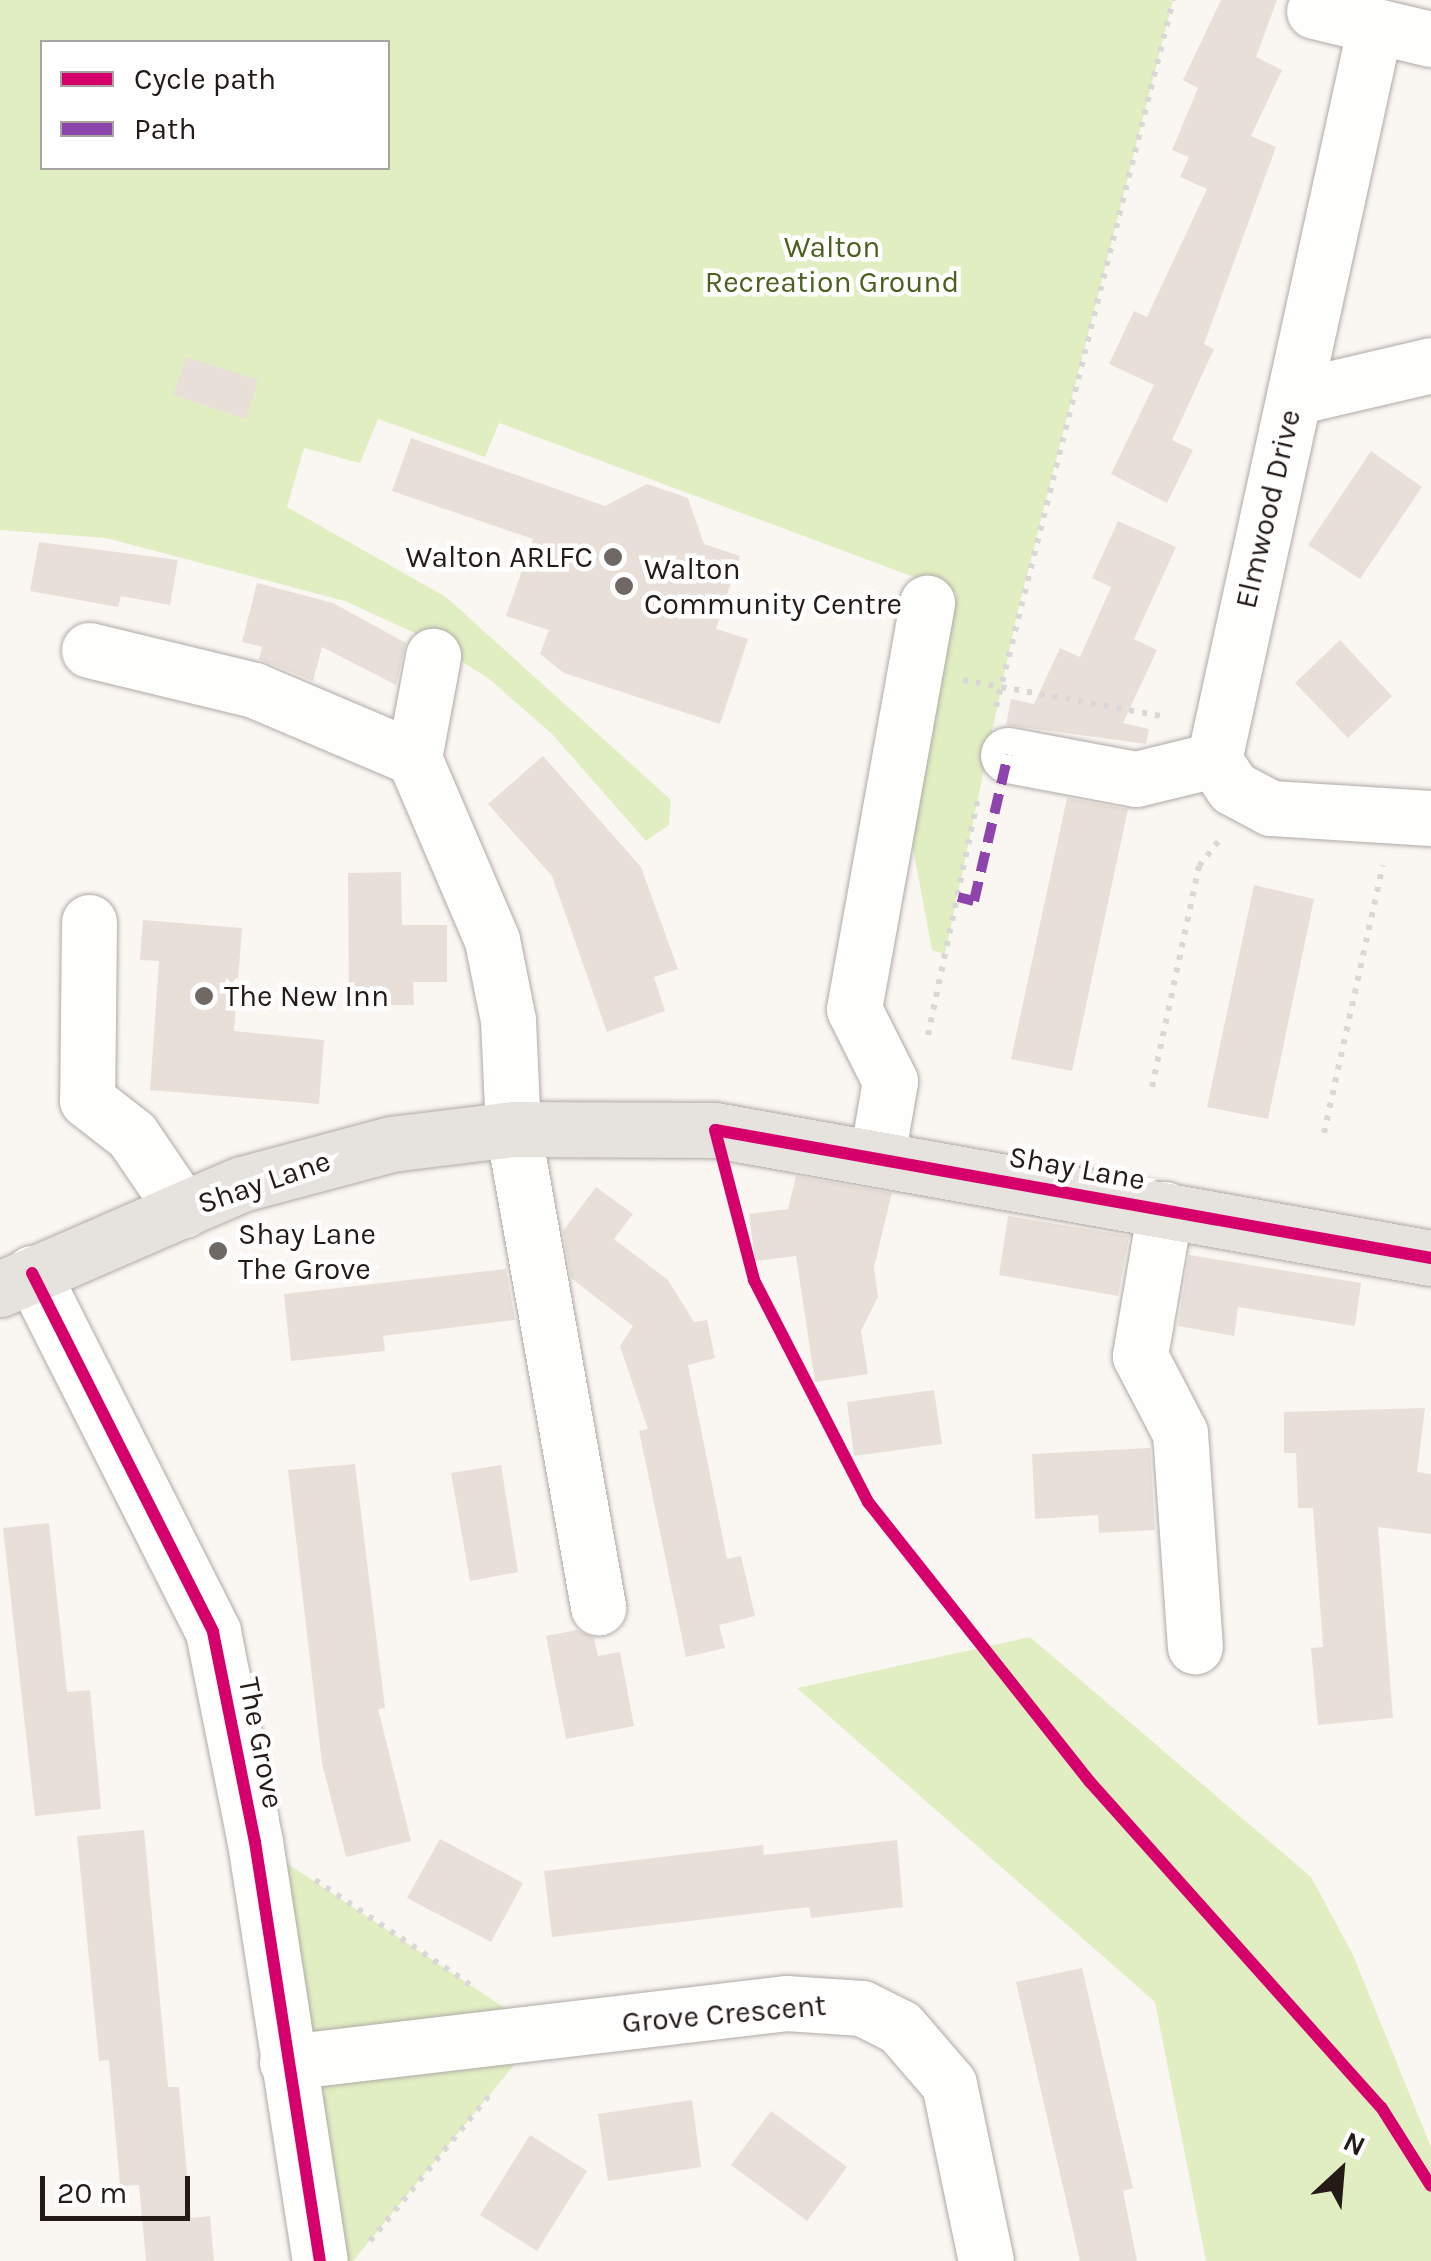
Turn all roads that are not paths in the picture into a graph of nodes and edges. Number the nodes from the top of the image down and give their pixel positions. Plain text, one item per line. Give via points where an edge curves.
1 (1314, 11) dead end
2 (1376, 26) junction
3 (1431, 39) edge
4 (1431, 364) edge
5 (1295, 398) junction
6 (927, 603) dead end
7 (90, 650) dead end
8 (433, 656) dead end
9 (1216, 743) junction
10 (994, 754) road end
11 (414, 758) junction
12 (1412, 818) edge
13 (89, 922) dead end
14 (513, 1129) junction
15 (877, 1157) junction
16 (1165, 1209) junction
17 (183, 1210) junction
18 (1431, 1258) edge
19 (16, 1281) edge
20 (598, 1608) dead end
21 (1195, 1646) dead end
22 (287, 2062) junction
23 (320, 2261) edge
24 (986, 2261) edge

1 - 2 street
2 - 3 street
2 - 5 street, Elmwood Drive
4 - 5 street
5 - 9 street, Elmwood Drive
6 - 15 street via 854,1008 890,1081
7 - 11 street via 254,690
8 - 11 street
9 - 10 street via 1136,778
9 - 12 street via 1250,800 1320,817
11 - 14 street via 492,940 508,1020
13 - 17 street via 87,1100 132,1135
14 - 15 main road, Shay Lane via 715,1130
14 - 17 main road, Shay Lane via 344,1154
14 - 20 street
15 - 16 main road, Shay Lane
16 - 18 main road, Shay Lane
16 - 21 street via 1140,1356 1180,1433
17 - 19 main road, Shay Lane
19 - 22 street, The Grove via 213,1632
22 - 23 street, The Grove
22 - 24 street, Grove Crescent via 786,2002 862,2008 900,2027 950,2084

